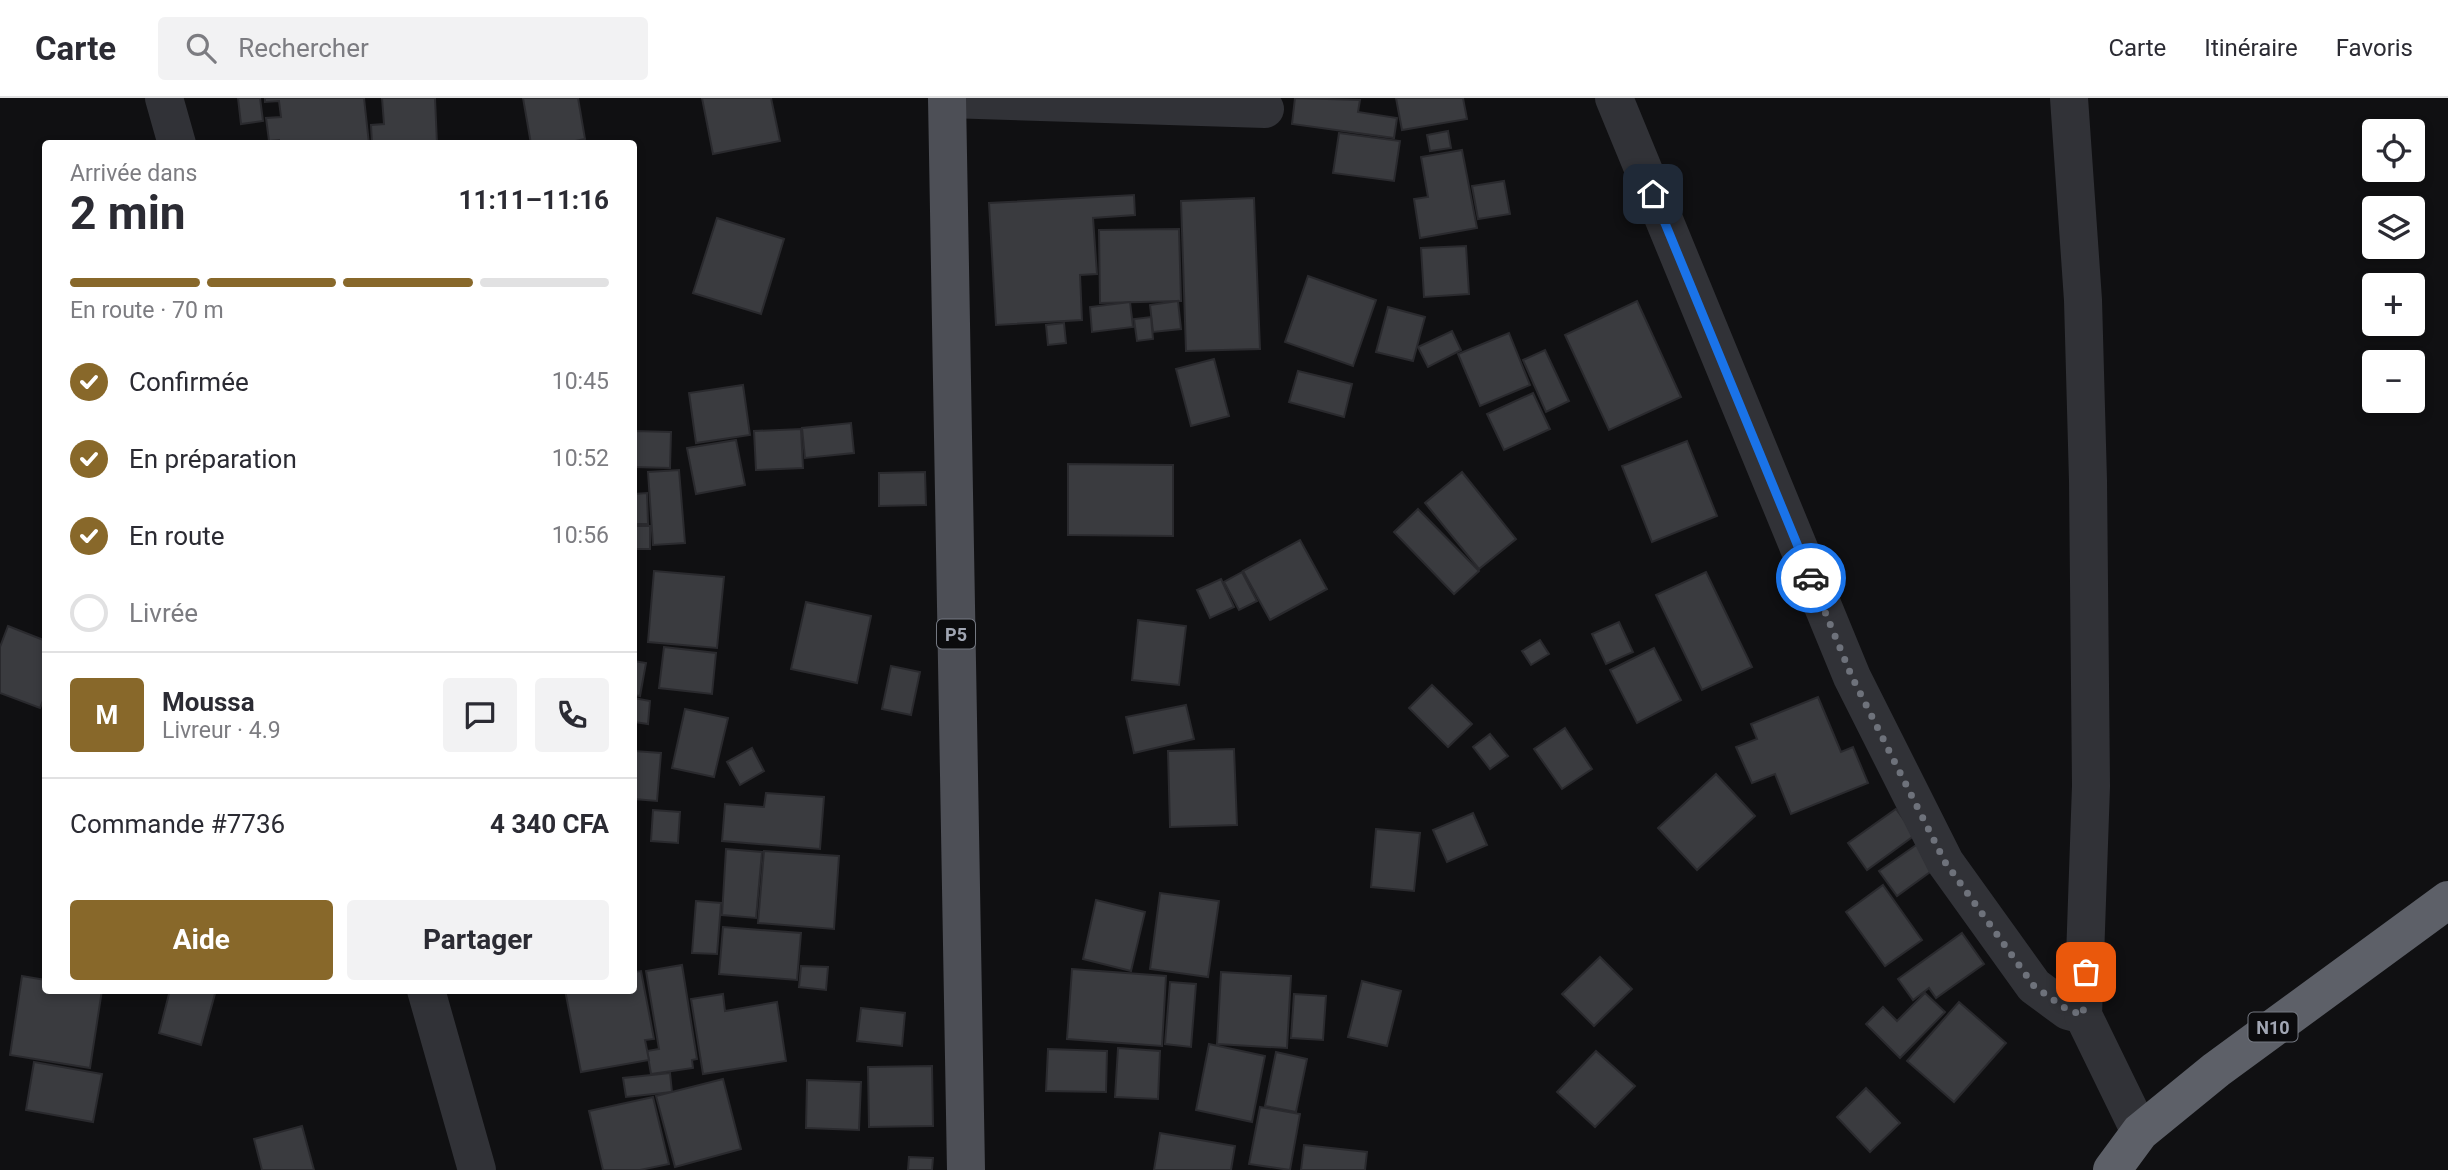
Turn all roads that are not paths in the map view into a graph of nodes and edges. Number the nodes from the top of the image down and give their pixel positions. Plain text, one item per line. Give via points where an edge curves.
1 (164, 98) edge
2 (1614, 98) edge
3 (2069, 98) edge
4 (947, 99) edge
5 (1265, 109) dead end
6 (176, 140) edge
7 (2448, 900) edge
8 (427, 994) edge
9 (2083, 1015) junction
10 (2140, 1132) junction
11 (477, 1170) edge
12 (966, 1170) edge
13 (2112, 1170) edge

1 - 6 street
2 - 9 street via 1852,677 1945,862 2034,986
3 - 9 street via 2083,300 2088,481 2091,786
4 - 5 street
4 - 12 main road, P5
7 - 10 highway, N10 via 2216,1070
8 - 11 street
9 - 10 street
10 - 13 highway, N10

